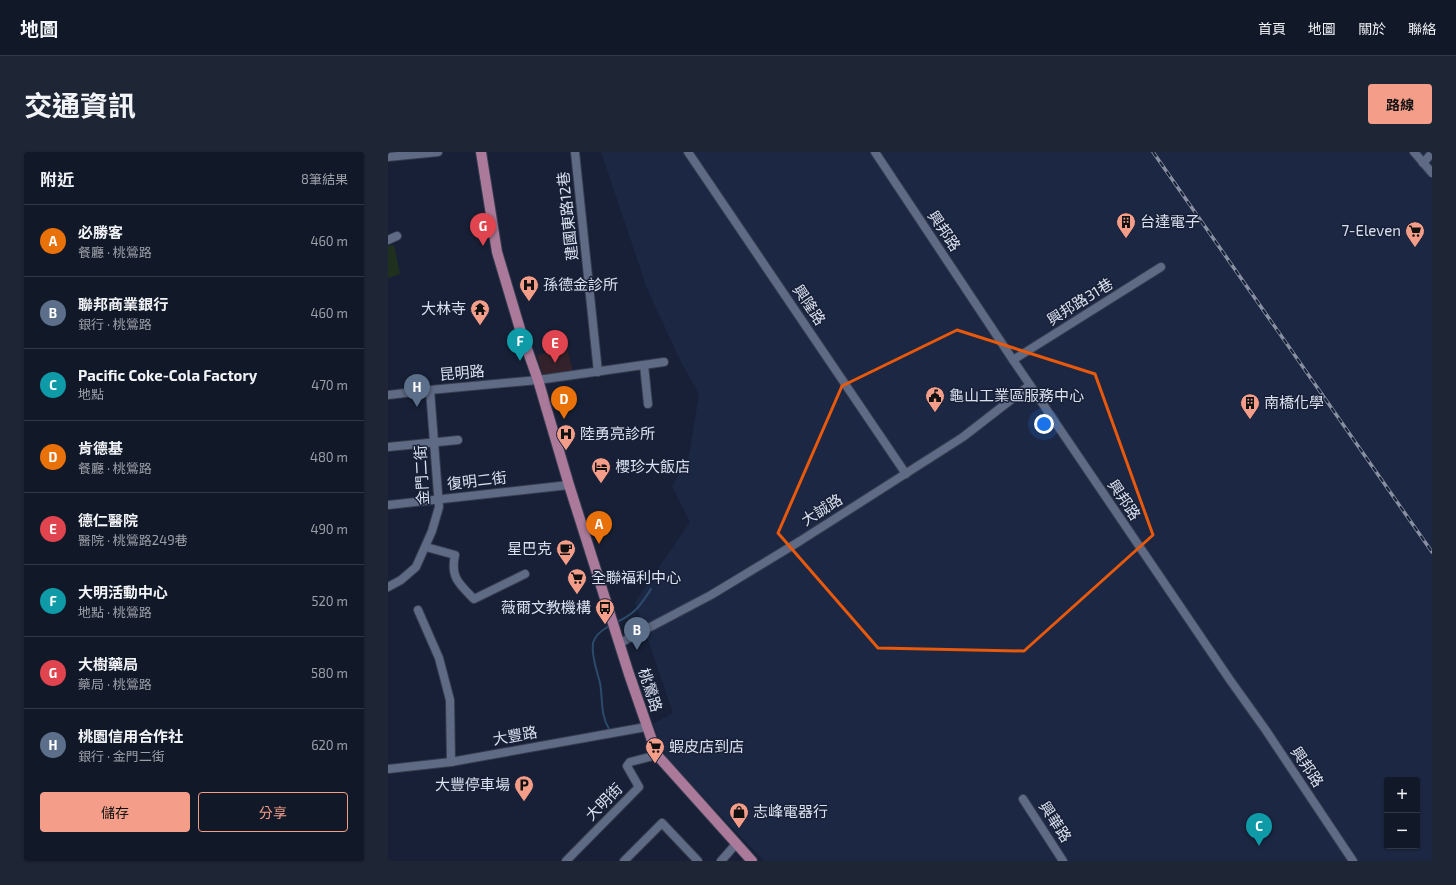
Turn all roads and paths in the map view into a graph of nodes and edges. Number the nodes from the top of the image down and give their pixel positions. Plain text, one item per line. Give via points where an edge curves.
1 (438, 152) edge
2 (482, 152) edge
3 (575, 152) edge
4 (688, 152) edge
5 (875, 152) edge
6 (1414, 152) edge
7 (1432, 153) edge
8 (388, 158) edge
9 (1423, 163) junction
10 (1432, 173) edge
11 (397, 236) dead end
12 (388, 240) edge
13 (1161, 267) dead end
14 (1013, 360) junction
15 (664, 362) dead end
16 (644, 365) junction
17 (598, 372) junction
18 (538, 380) junction
19 (1030, 385) junction
20 (430, 390) junction
21 (388, 395) edge
22 (648, 404) dead end
23 (458, 440) dead end
24 (434, 442) junction
25 (388, 447) edge
26 (906, 474) junction
27 (569, 485) junction
28 (438, 499) junction
29 (388, 505) edge
30 (426, 547) junction
31 (525, 574) dead end
32 (388, 587) edge
33 (418, 610) dead end
34 (620, 643) junction
35 (646, 726) junction
36 (657, 755) junction
37 (451, 762) junction
38 (388, 769) edge
39 (1023, 799) dead end
40 (736, 844) junction
41 (567, 861) edge
42 (624, 861) edge
43 (698, 861) edge
44 (721, 861) edge
45 (752, 861) edge
46 (1063, 861) edge
47 (1353, 861) edge

1 - 8 street
2 - 18 main road, 桃鶯路 via 497,252
3 - 17 street, 建國東路12巷
4 - 26 street, 興隆路
5 - 14 street, 興邦路
6 - 9 street
7 - 9 street
9 - 10 street
11 - 12 street
13 - 14 street, 興邦路31巷
14 - 19 street, 興邦路
15 - 16 street, 昆明路
16 - 17 street, 昆明路
16 - 22 street
17 - 18 street, 昆明路
18 - 20 street, 昆明路
18 - 27 main road, 桃鶯路
19 - 26 street, 大誠路 via 963,437
19 - 47 street, 興邦路
20 - 21 street, 昆明路
20 - 24 street, 金門二街
23 - 24 street
24 - 25 street
24 - 28 street, 金門二街
26 - 34 street, 大誠路 via 711,595
27 - 28 street, 復明二街
27 - 34 main road, 桃鶯路
28 - 29 street, 復明二街
28 - 30 street, 金門二街 via 439,507
30 - 31 street via 455,555 453,570 460,585 474,599
30 - 32 street, 金門二街 via 416,567
33 - 37 street via 439,658 450,700
34 - 35 main road, 桃鶯路
35 - 36 main road, 桃鶯路
35 - 37 street, 大豐路
36 - 40 main road, 桃鶯路
36 - 41 street, 大明街 via 630,762 627,766 639,787
37 - 38 street, 大豐路
39 - 46 street, 興華路
40 - 44 street
40 - 45 main road, 桃鶯路
42 - 43 street via 662,823

